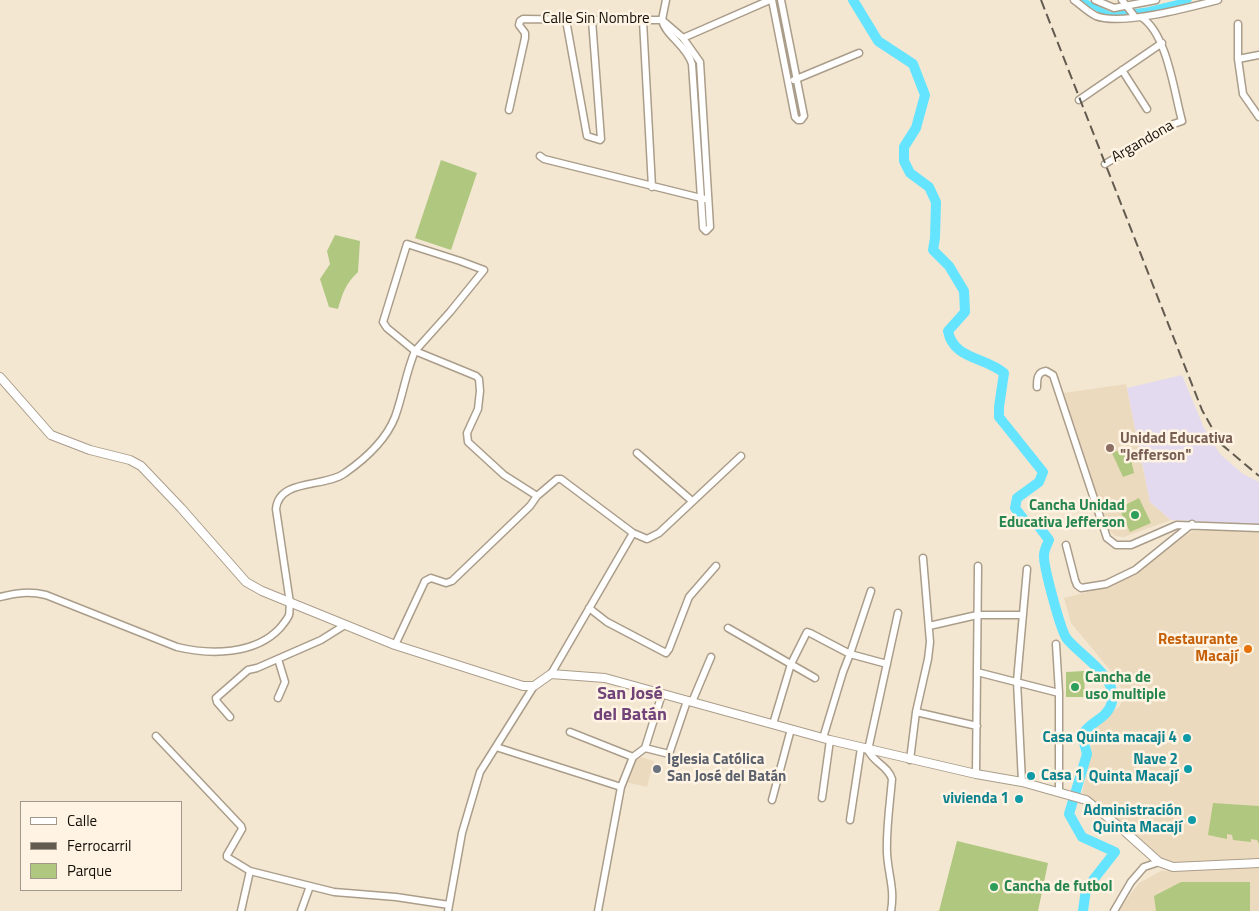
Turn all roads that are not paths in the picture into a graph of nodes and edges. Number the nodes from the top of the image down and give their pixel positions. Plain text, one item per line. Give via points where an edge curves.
1 (666, 0) edge
2 (771, 0) edge
3 (781, 0) edge
4 (1074, 0) edge
5 (1095, 0) edge
6 (1122, 0) edge
7 (1156, 0) edge
8 (1218, 0) edge
9 (1128, 7) junction
10 (1137, 16) junction
11 (566, 20) junction
12 (592, 20) junction
13 (662, 20) junction
14 (643, 21) junction
15 (1238, 24) dead end
16 (683, 38) junction
17 (1162, 43) junction
18 (859, 53) dead end
19 (1259, 56) edge
20 (1238, 59) junction
21 (1122, 70) junction
22 (797, 79) junction
23 (788, 82) junction
24 (1079, 100) dead end
25 (1147, 109) dead end
26 (509, 110) dead end
27 (1259, 117) edge
28 (540, 156) dead end
29 (1104, 164) dead end
30 (652, 187) junction
31 (705, 199) junction
32 (415, 351) junction
33 (0, 376) edge
34 (1037, 387) dead end
35 (637, 453) dead end
36 (741, 456) dead end
37 (538, 496) junction
38 (692, 501) junction
39 (1192, 524) junction
40 (1259, 528) edge
41 (633, 532) junction
42 (1066, 545) dead end
43 (923, 558) dead end
44 (716, 566) dead end
45 (978, 566) dead end
46 (1027, 570) dead end
47 (871, 591) dead end
48 (0, 597) edge
49 (290, 603) junction
50 (589, 608) junction
51 (898, 613) dead end
52 (977, 615) junction
53 (1023, 615) junction
54 (345, 625) junction
55 (929, 626) junction
56 (728, 628) dead end
57 (1056, 644) dead end
58 (395, 645) junction
59 (850, 654) junction
60 (710, 657) dead end
61 (278, 659) junction
62 (791, 664) junction
63 (887, 664) junction
64 (977, 672) junction
65 (551, 674) junction
66 (815, 678) dead end
67 (1016, 681) junction
68 (534, 686) junction
69 (1059, 693) junction
70 (662, 694) junction
71 (278, 698) dead end
72 (689, 701) junction
73 (916, 712) junction
74 (230, 717) dead end
75 (773, 724) junction
76 (977, 726) junction
77 (791, 729) junction
78 (570, 732) dead end
79 (156, 736) dead end
80 (827, 739) junction
81 (496, 747) junction
82 (645, 748) junction
83 (865, 749) junction
84 (633, 757) junction
85 (910, 760) junction
86 (976, 774) junction
87 (1022, 782) junction
88 (621, 787) junction
89 (1059, 792) junction
90 (822, 798) dead end
91 (772, 800) dead end
92 (850, 820) dead end
93 (1158, 862) junction
94 (1259, 863) edge
95 (250, 871) junction
96 (310, 886) junction
97 (448, 908) edge
98 (241, 911) edge
99 (302, 911) edge
100 (598, 911) edge
101 (891, 911) edge
102 (1114, 911) edge

1 - 13 street, Calle Sin Nombre
2 - 16 street
2 - 23 street
3 - 22 street
4 - 10 street via 1097,16
5 - 9 street via 1114,8
6 - 9 street
7 - 9 street
8 - 10 street
9 - 10 street
10 - 17 street via 1147,22
11 - 12 street, Calle Sin Nombre
11 - 12 street via 587,136 600,140
11 - 26 street, Calle Sin Nombre via 520,21 525,38
12 - 14 street, Calle Sin Nombre
13 - 14 street, Calle Sin Nombre
13 - 16 street
13 - 31 street via 663,26 678,41 692,64
14 - 30 street
15 - 20 street
16 - 31 street via 700,62
17 - 21 street
17 - 29 street, Argandona via 1182,121
18 - 22 street
19 - 20 street
20 - 27 street via 1242,94
21 - 24 street
21 - 25 street
22 - 23 street
22 - 23 street via 804,116 801,120 795,117
28 - 30 street
30 - 31 street
32 - 32 street via 383,322 407,244 484,270
32 - 37 street via 479,379 478,409 467,434 468,442 504,475
32 - 49 street via 394,417 374,450 336,479 293,488 277,500
33 - 49 street via 51,436 141,466 246,582
34 - 39 street via 1039,374 1046,371 1053,375 1107,538 1116,545 1131,545 1177,525
35 - 38 street
36 - 38 street
37 - 41 street via 561,478
37 - 58 street via 452,581 446,583 431,578 425,582
38 - 41 street via 659,533 647,539
39 - 40 street
39 - 42 street via 1135,570 1106,584 1081,588 1077,585
41 - 50 street
43 - 55 street
44 - 50 street via 689,598 666,653 607,622
45 - 52 street
46 - 53 street
47 - 59 street
48 - 49 street via 22,592 46,595 194,651 254,646 285,622
49 - 54 street
50 - 65 street
51 - 63 street
52 - 53 street
52 - 55 street
52 - 64 street
53 - 67 street
54 - 58 street
54 - 61 street via 321,640
55 - 73 street via 928,659
56 - 62 street
57 - 69 street
58 - 68 street via 524,686
59 - 62 street via 808,632
59 - 63 street
59 - 80 street
60 - 72 street
61 - 71 street via 285,682
61 - 74 street via 248,670 216,698
62 - 66 street
62 - 75 street
63 - 83 street
64 - 67 street
64 - 76 street
65 - 68 street
65 - 70 street via 605,678
67 - 69 street
67 - 87 street
68 - 81 street
69 - 89 street
70 - 72 street
70 - 82 street
72 - 75 street
72 - 82 street via 669,754
73 - 76 street
73 - 85 street
75 - 77 street
76 - 86 street
77 - 80 street
77 - 91 street
78 - 84 street
79 - 95 street via 241,826 227,857
80 - 83 street
80 - 90 street
81 - 88 street
81 - 97 street via 480,772 462,833
82 - 84 street
83 - 85 street
83 - 92 street
83 - 101 street via 892,779 887,836 892,882
84 - 88 street
85 - 86 street
86 - 87 street
87 - 89 street
88 - 100 street
89 - 93 street via 1086,800
93 - 94 street via 1173,867
93 - 102 street via 1144,867
95 - 96 street
95 - 98 street
96 - 97 street via 334,892 396,897
96 - 99 street

